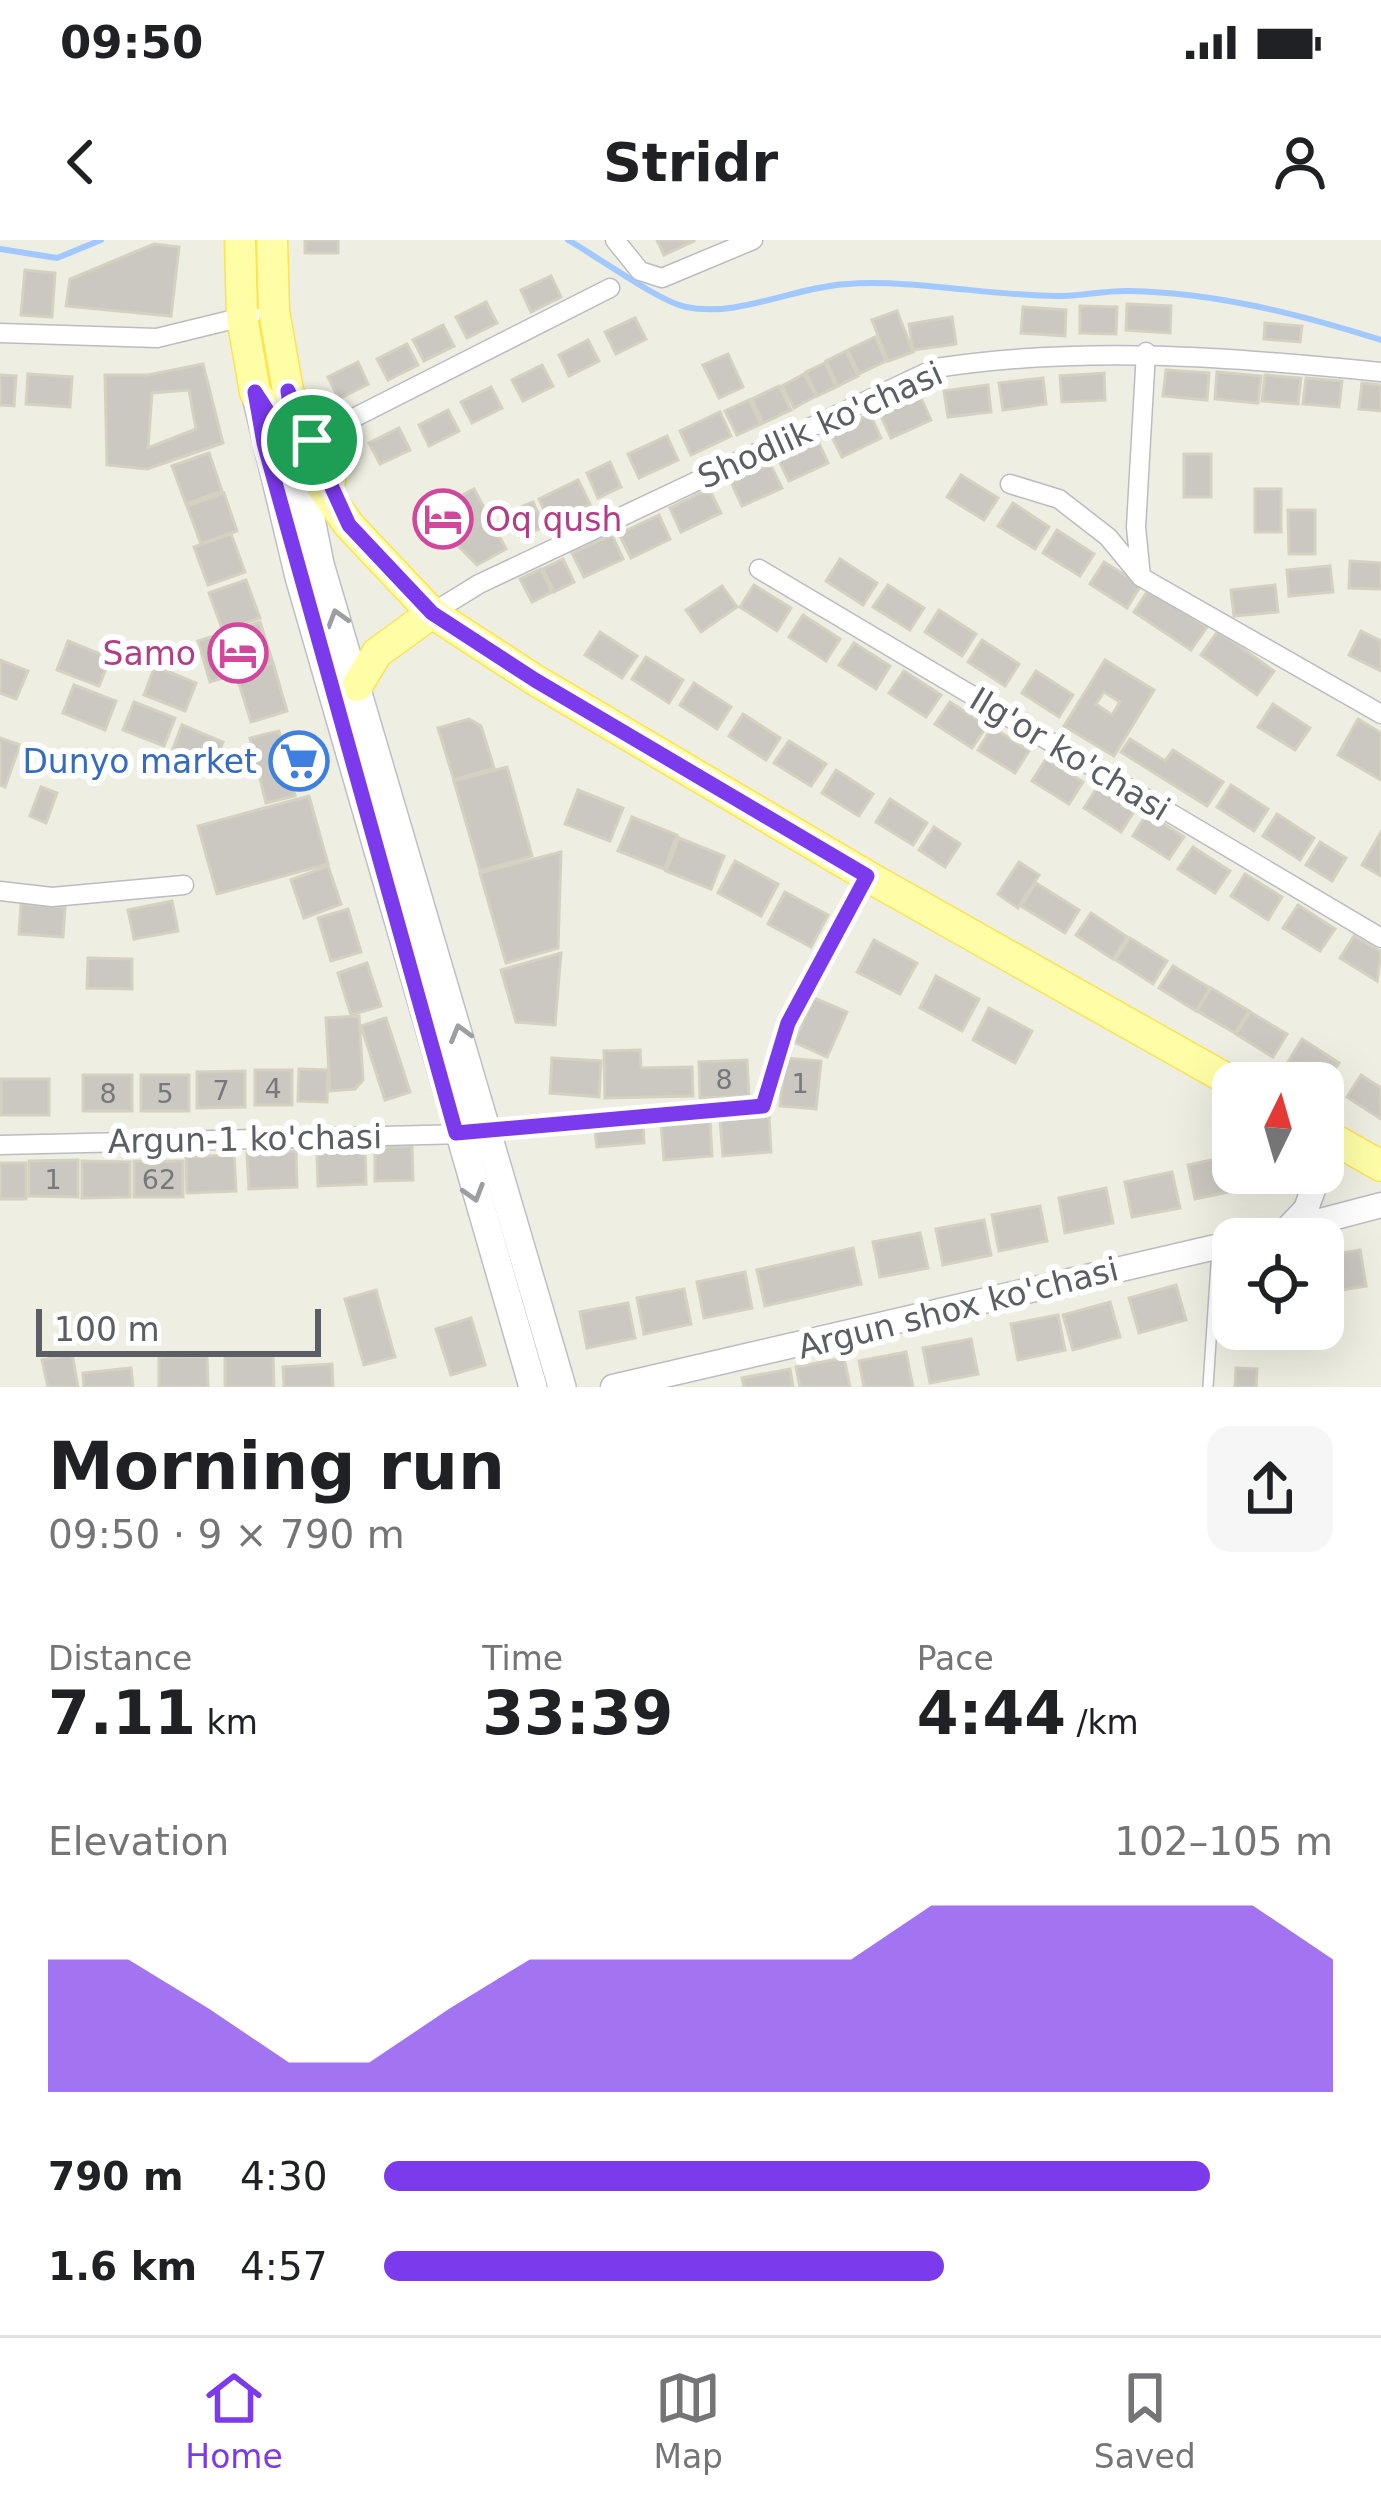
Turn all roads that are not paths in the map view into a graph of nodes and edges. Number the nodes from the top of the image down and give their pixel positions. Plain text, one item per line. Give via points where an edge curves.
1 (240, 240) edge
2 (272, 240) edge
3 (616, 240) edge
4 (753, 240) edge
5 (610, 288) dead end
6 (274, 311) junction
7 (242, 317) junction
8 (0, 333) edge
9 (1146, 352) junction
10 (1381, 372) edge
11 (255, 392) junction
12 (305, 450) junction
13 (1010, 484) dead end
14 (759, 569) dead end
15 (1141, 578) junction
16 (432, 613) junction
17 (357, 686) junction
18 (1381, 714) edge
19 (867, 876) junction
20 (184, 885) dead end
21 (0, 891) edge
22 (1381, 938) edge
23 (1212, 1071) edge
24 (456, 1133) junction
25 (490, 1134) junction
26 (0, 1144) edge
27 (1344, 1145) edge
28 (1381, 1166) edge
29 (1381, 1205) edge
30 (1334, 1218) edge
31 (1212, 1248) edge
32 (1212, 1350) edge
33 (532, 1387) edge
34 (562, 1387) edge
35 (613, 1387) edge
36 (1208, 1387) edge

1 - 7 main road
2 - 6 main road
3 - 4 street via 640,271 662,278
5 - 12 street
6 - 7 street
6 - 12 main road
7 - 8 street via 157,338
7 - 11 main road
9 - 10 street, Shodlik ko'chasi
9 - 15 street via 1136,527
9 - 16 street, Shodlik ko'chasi via 1009,356 936,368
11 - 12 main road
11 - 24 main road
12 - 16 main road via 349,525
17 -> 12 main road via 320,564
13 - 15 street via 1059,499 1108,537
14 - 22 street, Ilg'or ko'chasi
15 - 18 street
16 - 17 main road via 377,653
16 - 19 main road
25 -> 17 main road
19 - 23 main road
19 - 25 lane via 788,1023 763,1106
20 - 21 street via 52,897
24 - 25 street, Argun-1 ko'chasi
24 - 26 street, Argun-1 ko'chasi
24 -> 33 main road
25 - 34 main road
27 - 28 main road
29 - 30 street
31 - 35 street, Argun shox ko'chasi
32 - 36 lane

